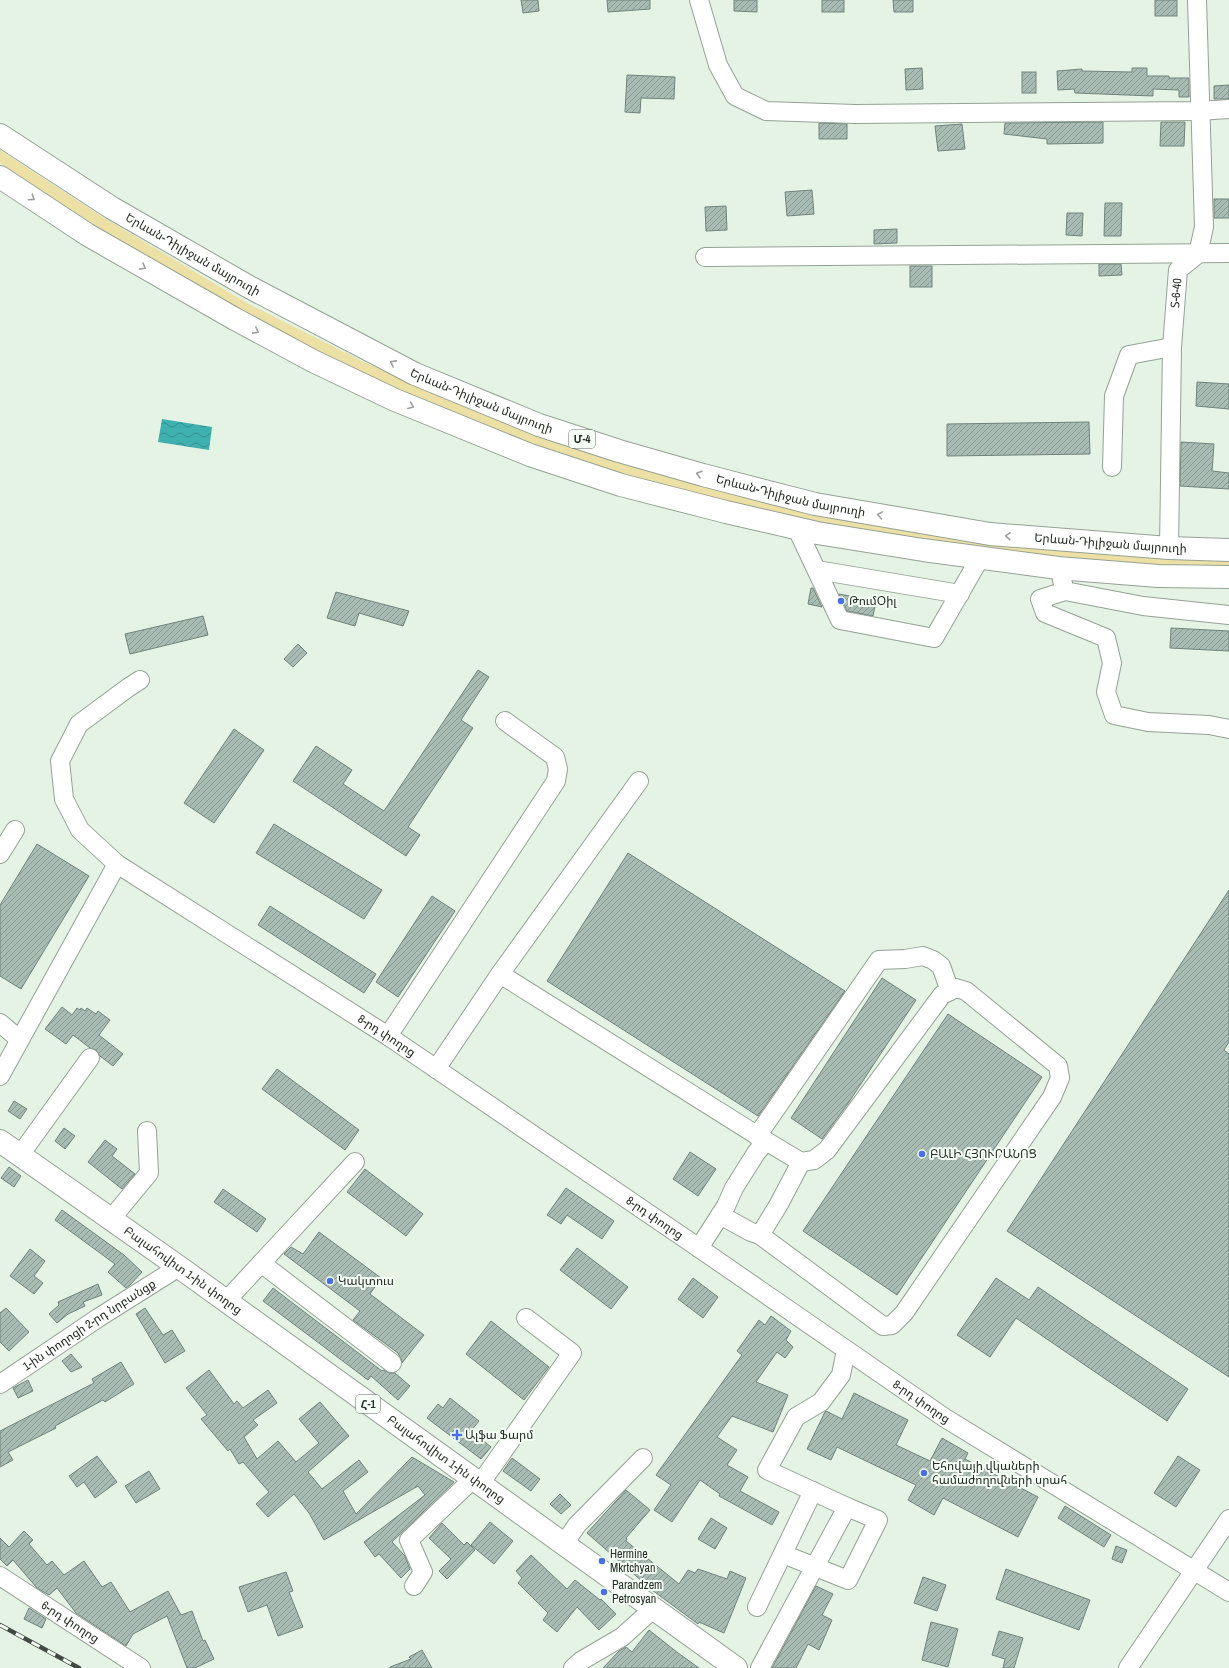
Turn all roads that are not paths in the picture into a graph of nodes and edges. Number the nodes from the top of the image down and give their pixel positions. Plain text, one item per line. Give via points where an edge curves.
1 (699, 0) edge
2 (1197, 0) edge
3 (1229, 109) edge
4 (1200, 111) junction
5 (0, 135) edge
6 (0, 177) edge
7 (1229, 253) edge
8 (1198, 254) junction
9 (705, 257) dead end
10 (1172, 347) junction
11 (1112, 467) dead end
12 (797, 528) junction
13 (1169, 548) junction
14 (1229, 550) edge
15 (980, 558) junction
16 (1058, 568) junction
17 (817, 570) junction
18 (1229, 577) edge
19 (1064, 591) junction
20 (960, 594) junction
21 (1229, 615) edge
22 (140, 680) dead end
23 (505, 721) dead end
24 (1229, 729) edge
25 (639, 781) dead end
26 (15, 830) dead end
27 (0, 854) edge
28 (117, 864) junction
29 (500, 974) junction
30 (950, 991) junction
31 (0, 1023) edge
32 (388, 1036) junction
33 (20, 1040) junction
34 (90, 1058) dead end
35 (436, 1069) junction
36 (0, 1076) edge
37 (147, 1131) dead end
38 (762, 1139) junction
39 (0, 1140) edge
40 (20, 1154) junction
41 (355, 1162) dead end
42 (801, 1162) junction
43 (720, 1215) junction
44 (111, 1219) junction
45 (760, 1235) junction
46 (699, 1248) junction
47 (261, 1263) junction
48 (179, 1267) junction
49 (226, 1301) junction
50 (526, 1318) dead end
51 (846, 1350) junction
52 (392, 1363) dead end
53 (0, 1384) edge
54 (643, 1458) dead end
55 (477, 1482) junction
56 (813, 1491) junction
57 (848, 1507) junction
58 (1229, 1519) edge
59 (563, 1544) junction
60 (783, 1554) junction
61 (815, 1566) junction
62 (1194, 1570) junction
63 (0, 1576) edge
64 (414, 1586) dead end
65 (1229, 1592) edge
66 (757, 1607) dead end
67 (652, 1609) junction
68 (581, 1666) edge
69 (141, 1668) edge
70 (736, 1668) edge
71 (760, 1668) edge
72 (1128, 1668) edge

1 - 4 street via 718,65 735,96 766,111 855,114
2 - 4 street
3 - 4 street
4 - 8 street via 1204,227
13 -> 5 main road, Երևան-Դիլիջան մայրուղի / Մ-4 via 990,534 815,504 619,451 539,425 415,374 251,288 112,208
6 -> 12 main road via 88,235 235,319 313,361 395,400 530,455 621,485
7 - 8 street
8 - 9 street
8 - 10 street, Տ-6-40 / Տ-6-40 via 1178,270
10 - 11 street via 1130,355 1114,396
10 - 13 street, Տ-6-40 / Տ-6-40
12 - 15 main road
12 - 17 street
13 - 14 main road, Երևան-Դիլիջան մայրուղի / Մ-4
15 - 16 main road
15 - 20 street
16 - 18 main road via 1158,576
16 - 19 street
17 - 20 street
17 - 20 street via 840,620 934,638
19 - 21 street via 1143,606
19 - 24 street via 1040,599 1044,613 1106,638 1112,663 1106,692 1114,715 1148,722 1209,725
22 - 28 street, 8-րդ փողոց via 79,724 60,761 64,799 80,830
23 - 32 street via 555,758 558,769 556,781
25 - 29 street
26 - 27 street
28 - 32 street, 8-րդ փողոց
28 - 33 street
29 - 35 street
29 - 38 street
30 - 38 street via 941,966 933,960 923,956 879,960
30 - 42 street via 942,995 827,1150 814,1160
30 - 45 street via 956,988 966,991 1058,1066 1060,1078 1052,1097 904,1313 892,1325 883,1326
31 - 33 street
32 - 35 street, 8-րդ փողոց
33 - 36 street
34 - 40 street
35 - 46 street, 8-րդ փողոց
37 - 44 street via 149,1173
38 - 42 street
38 - 43 street
39 - 40 main road, Բալահովիտ 1-ին փողոց / Հ-1
40 - 44 main road, Բալահովիտ 1-ին փողոց / Հ-1
41 - 47 street
42 - 45 street
43 - 45 street
43 - 46 street
44 - 48 main road, Բալահովիտ 1-ին փողոց / Հ-1
46 - 51 street, 8-րդ փողոց
47 - 49 street
47 - 52 street
48 - 49 main road, Բալահովիտ 1-ին փողոց / Հ-1
48 - 53 street, 1-ին փողոցի 2-րդ նրբանցք
49 - 55 main road, Բալահովիտ 1-ին փողոց / Հ-1
50 - 55 street via 572,1353
51 - 56 street via 841,1375 821,1402 796,1417 767,1470
51 - 62 street, 8-րդ փողոց via 945,1418
54 - 59 street via 577,1525
55 - 59 main road, Բալահովիտ 1-ին փողոց / Հ-1
55 - 64 street via 409,1540 423,1572
56 - 57 street
56 - 60 street
57 - 61 street
57 - 61 street via 878,1520 848,1580
58 - 62 street
59 - 67 main road, Բալահովիտ 1-ին փողոց / Հ-1
60 - 61 street
60 - 66 street
61 - 71 street
62 - 65 street, 8-րդ փողոց
62 - 72 street
63 - 69 street, 6-րդ փողոց
67 - 68 street via 622,1637
67 - 70 main road, Բալահովիտ 1-ին փողոց / Հ-1

